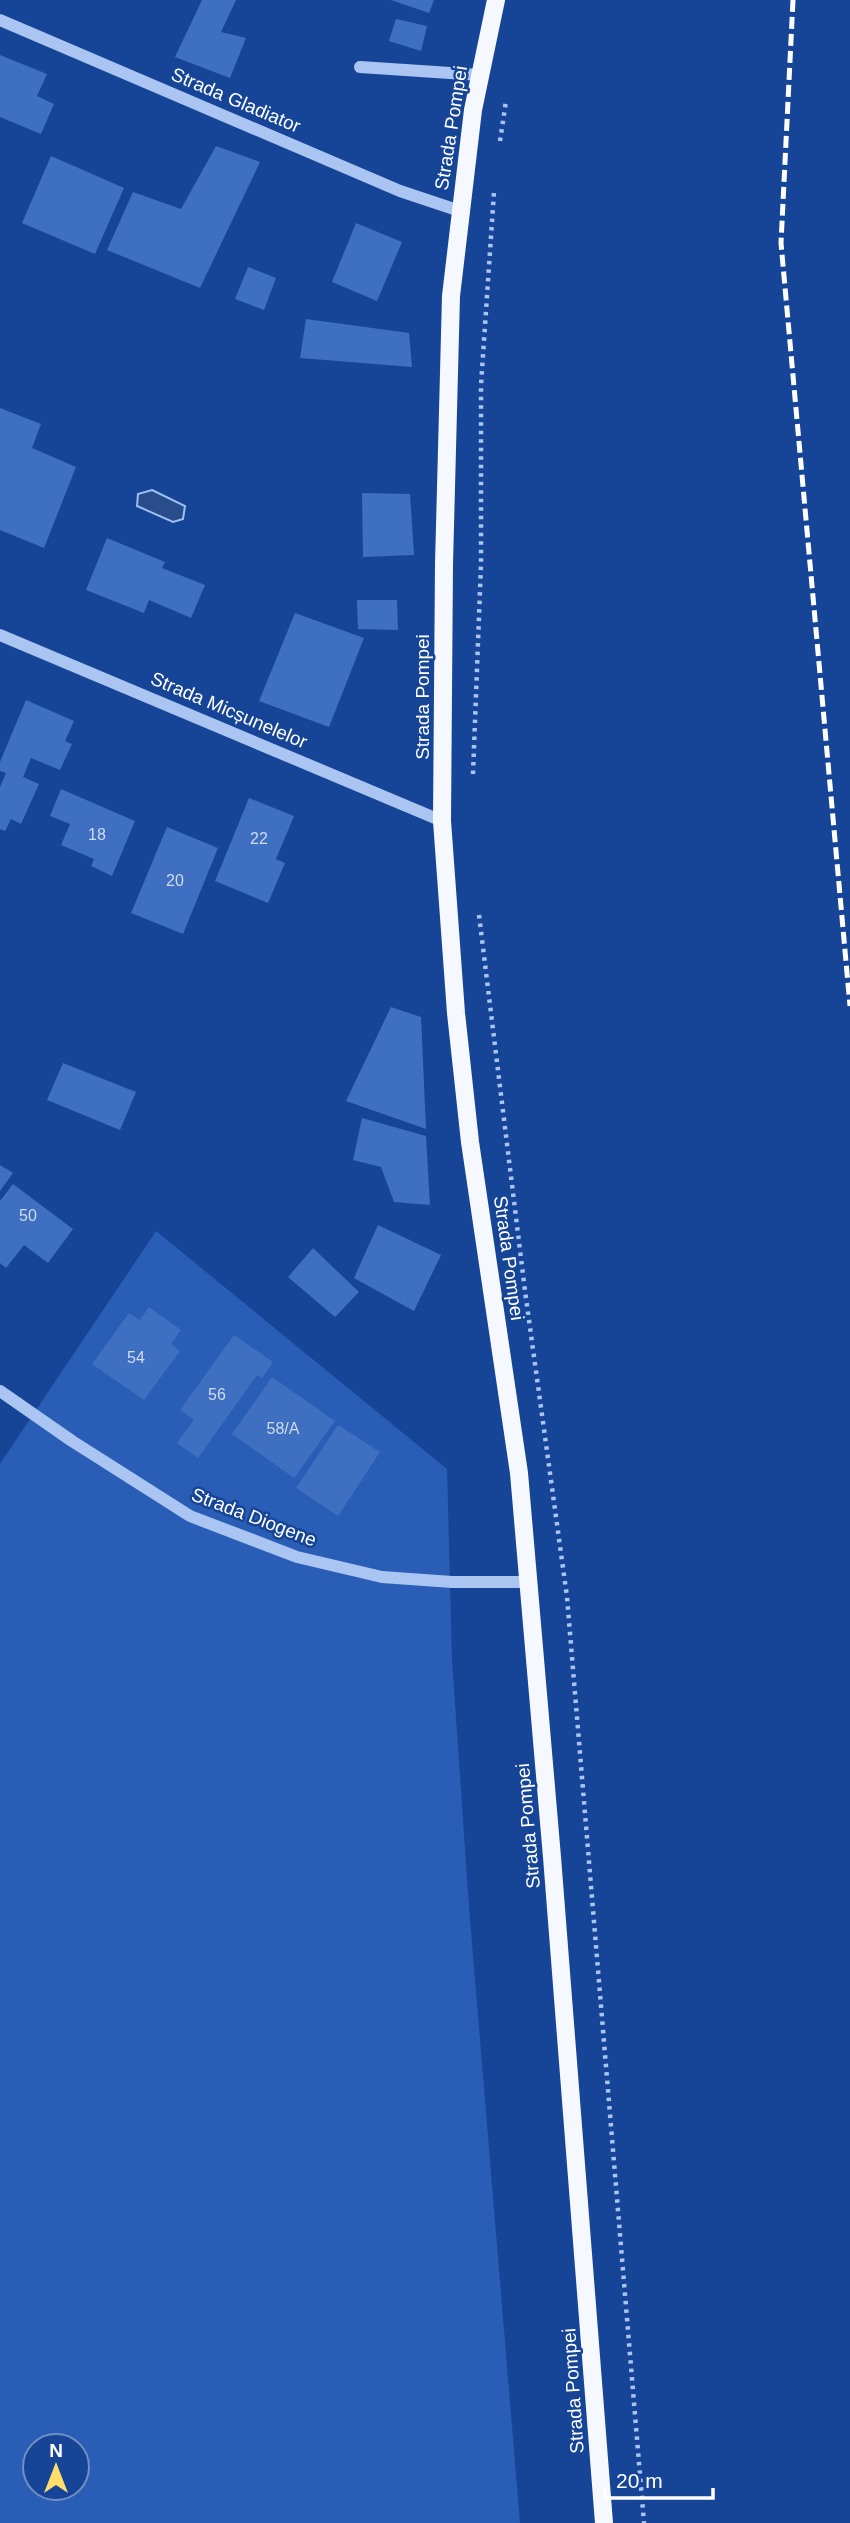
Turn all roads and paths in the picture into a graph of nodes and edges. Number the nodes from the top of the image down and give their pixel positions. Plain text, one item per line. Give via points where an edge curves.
1 (496, 0) edge
2 (0, 20) edge
3 (360, 68) dead end
4 (480, 75) junction
5 (506, 95) dead end
6 (499, 149) dead end
7 (494, 189) dead end
8 (460, 211) junction
9 (0, 635) edge
10 (472, 785) dead end
11 (442, 821) junction
12 (478, 906) dead end
13 (0, 1391) edge
14 (528, 1581) junction
15 (604, 2523) edge
16 (644, 2523) edge

1 - 4 main road, Strada Pompei
2 - 8 street, Strada Gladiator via 400,191
3 - 4 street
4 - 8 main road, Strada Pompei
5 - 6 path
7 - 10 path via 481,385 481,564
8 - 11 main road, Strada Pompei via 451,296
9 - 11 street, Strada Micșunelelor
11 - 14 main road, Strada Pompei via 470,1142 519,1473
12 - 16 path via 567,1597
13 - 14 street, Strada Diogene via 190,1516 297,1557 382,1577
14 - 15 main road, Strada Pompei

